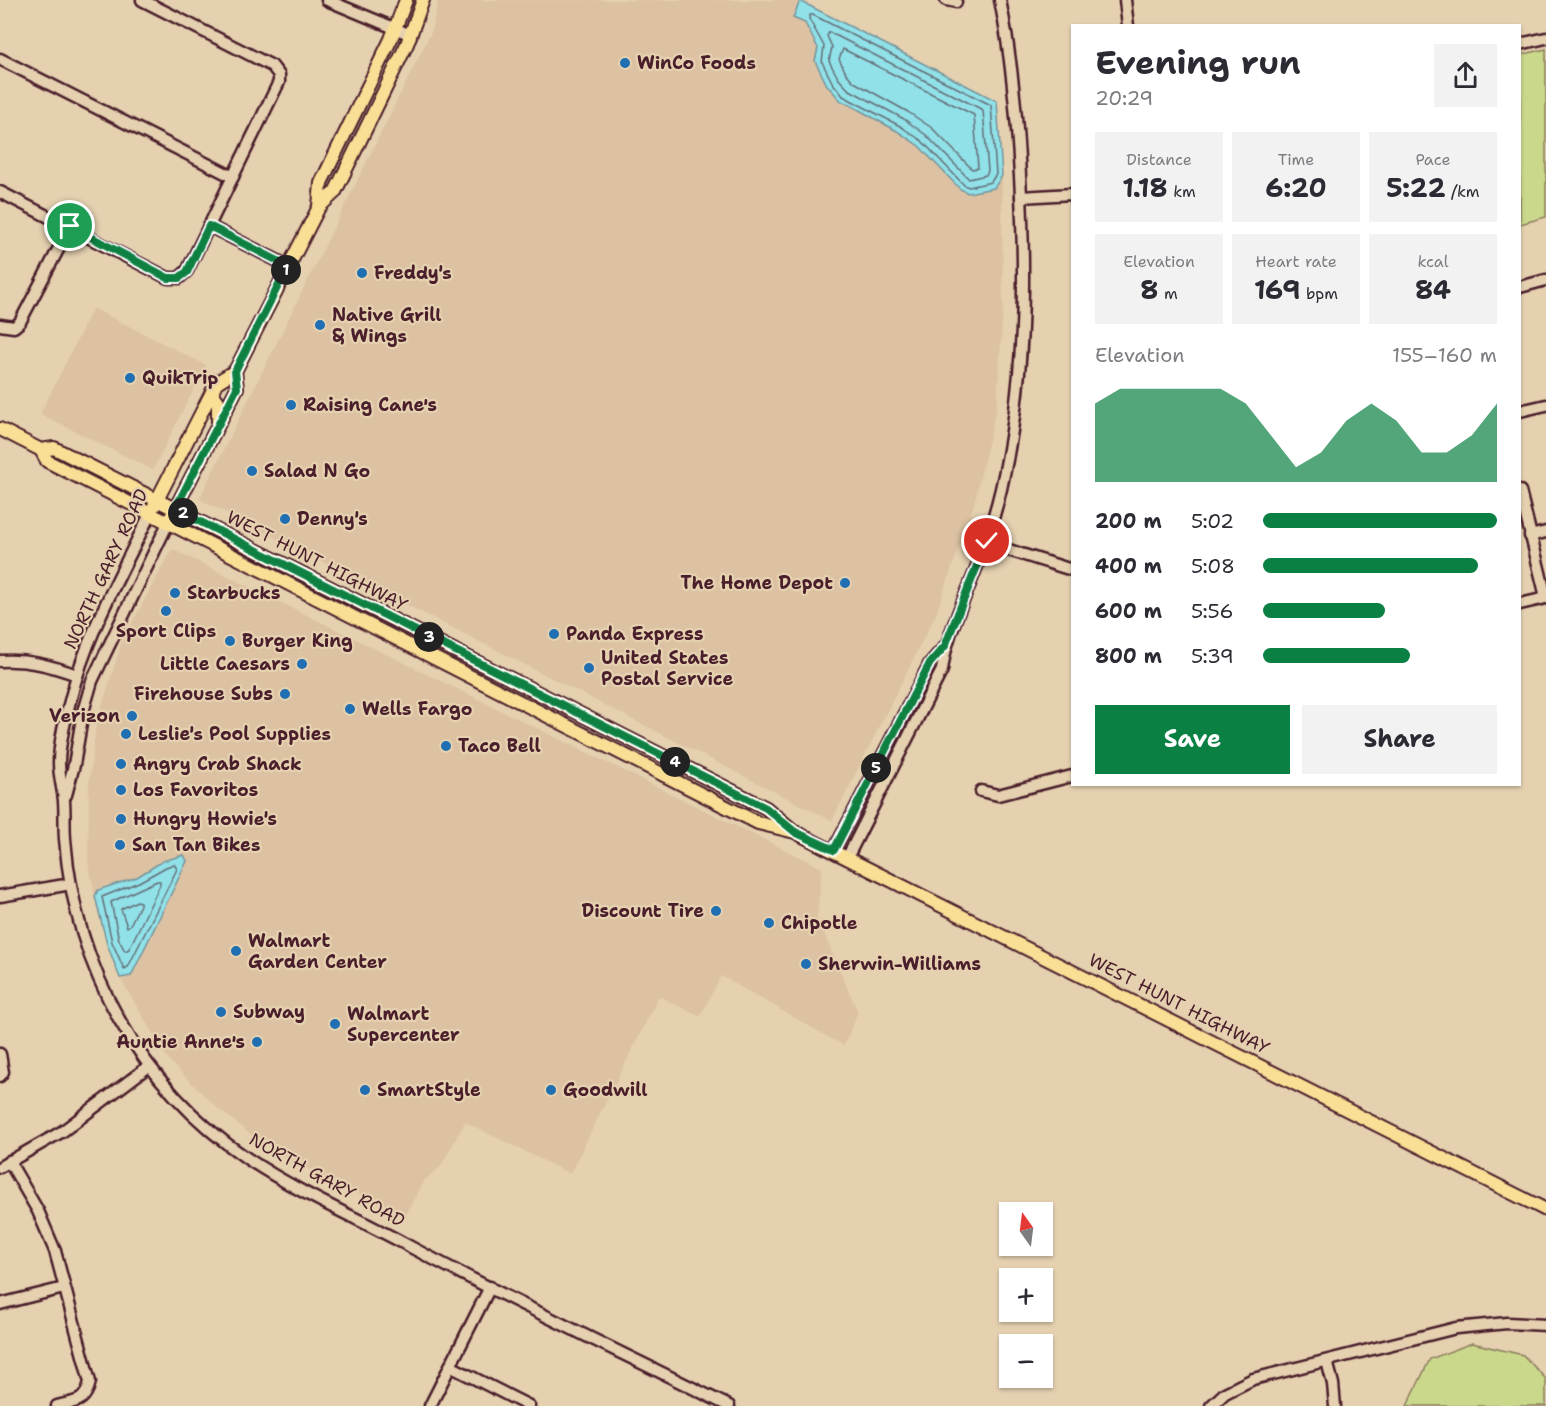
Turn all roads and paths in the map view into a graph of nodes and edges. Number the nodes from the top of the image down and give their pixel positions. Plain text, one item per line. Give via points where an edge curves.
1 (142, 0) edge
2 (327, 0) edge
3 (406, 0) edge
4 (423, 0) edge
5 (1000, 0) edge
6 (1125, 0) edge
7 (1128, 24) edge
8 (396, 29) junction
9 (411, 35) junction
10 (1546, 38) edge
11 (1521, 44) edge
12 (0, 59) edge
13 (233, 177) junction
14 (0, 192) edge
15 (1071, 194) edge
16 (1021, 197) junction
17 (319, 207) junction
18 (70, 226) junction
19 (209, 226) junction
20 (288, 266) junction
21 (1546, 280) edge
22 (1521, 287) edge
23 (0, 325) edge
24 (235, 371) junction
25 (212, 393) junction
26 (1546, 405) edge
27 (1521, 411) edge
28 (218, 425) junction
29 (0, 429) edge
30 (41, 450) junction
31 (1521, 496) edge
32 (157, 500) junction
33 (175, 509) junction
34 (150, 514) junction
35 (168, 523) junction
36 (1546, 532) edge
37 (1530, 536) junction
38 (987, 541) junction
39 (1071, 570) edge
40 (1546, 598) edge
41 (1521, 604) edge
42 (945, 646) junction
43 (0, 661) edge
44 (78, 675) junction
45 (660, 754) junction
46 (654, 769) junction
47 (1071, 776) edge
48 (981, 791) dead end
49 (64, 801) junction
50 (795, 832) junction
51 (834, 850) junction
52 (848, 856) junction
53 (71, 884) junction
54 (0, 896) edge
55 (0, 1054) edge
56 (149, 1066) junction
57 (2, 1074) edge
58 (4, 1164) edge
59 (1546, 1210) edge
60 (490, 1287) junction
61 (64, 1288) junction
62 (0, 1304) edge
63 (1546, 1325) edge
64 (1327, 1361) junction
65 (450, 1366) junction
66 (57, 1406) edge
67 (430, 1406) edge
68 (529, 1406) edge
69 (729, 1406) edge
70 (1210, 1406) edge
71 (1335, 1406) edge

1 - 13 street via 272,66 279,75
2 - 8 street
3 - 8 main road, NORTH GARY ROAD
4 - 9 main road, NORTH GARY ROAD
5 - 16 street via 1014,83
6 - 7 street
8 - 9 street
8 - 17 main road, NORTH GARY ROAD via 321,183
9 - 17 main road, NORTH GARY ROAD via 335,192
10 - 11 street
12 - 13 street
13 - 19 street
14 - 18 street
15 - 16 street
16 - 38 street via 1024,324 1019,389
17 - 20 main road, NORTH GARY ROAD
18 - 19 street via 168,278 179,278 187,272
18 - 23 street via 20,322 14,327
19 - 20 street
20 - 24 main road, NORTH GARY ROAD
21 - 22 street
24 - 25 main road, NORTH GARY ROAD via 217,382
24 - 28 main road, NORTH GARY ROAD via 237,388
25 - 28 main road via 218,401
25 - 32 main road, NORTH GARY ROAD
26 - 27 street
28 - 33 main road, NORTH GARY ROAD
29 - 30 main road, WEST HUNT HIGHWAY
30 - 32 main road, WEST HUNT HIGHWAY via 54,448
30 - 34 main road, WEST HUNT HIGHWAY via 47,461
31 - 37 street
32 - 33 main road, WEST HUNT HIGHWAY
32 - 34 main road, NORTH GARY ROAD
33 - 35 main road, NORTH GARY ROAD
33 - 45 main road, WEST HUNT HIGHWAY
34 - 35 main road, WEST HUNT HIGHWAY
34 - 44 street, NORTH GARY ROAD via 99,618
35 - 46 main road, WEST HUNT HIGHWAY
35 - 49 street, NORTH GARY ROAD via 92,681
36 - 37 street
37 - 40 street
38 - 39 street
38 - 42 street
40 - 41 street
42 - 51 street via 930,663
42 - 52 street via 942,670
43 - 44 street via 38,663
44 - 49 street, NORTH GARY ROAD via 59,763
45 - 46 main road
45 - 50 main road, WEST HUNT HIGHWAY via 766,808
46 - 50 main road, WEST HUNT HIGHWAY via 758,823
47 - 48 street via 998,795
49 - 53 street, NORTH GARY ROAD
50 - 51 main road, WEST HUNT HIGHWAY
51 - 52 main road, WEST HUNT HIGHWAY
52 - 59 main road, WEST HUNT HIGHWAY
53 - 54 street
53 - 56 street, NORTH GARY ROAD via 96,974
55 - 57 street
56 - 58 street via 63,1131
56 - 60 street, NORTH GARY ROAD via 194,1116 251,1161 301,1191
58 - 61 street via 47,1231
60 - 65 street
60 - 69 street, NORTH GARY ROAD
61 - 62 street
61 - 66 street via 90,1382 87,1394 80,1400
63 - 64 street via 1507,1323 1456,1328
64 - 70 street via 1253,1379 1225,1393
64 - 71 street
65 - 67 street
65 - 68 street

